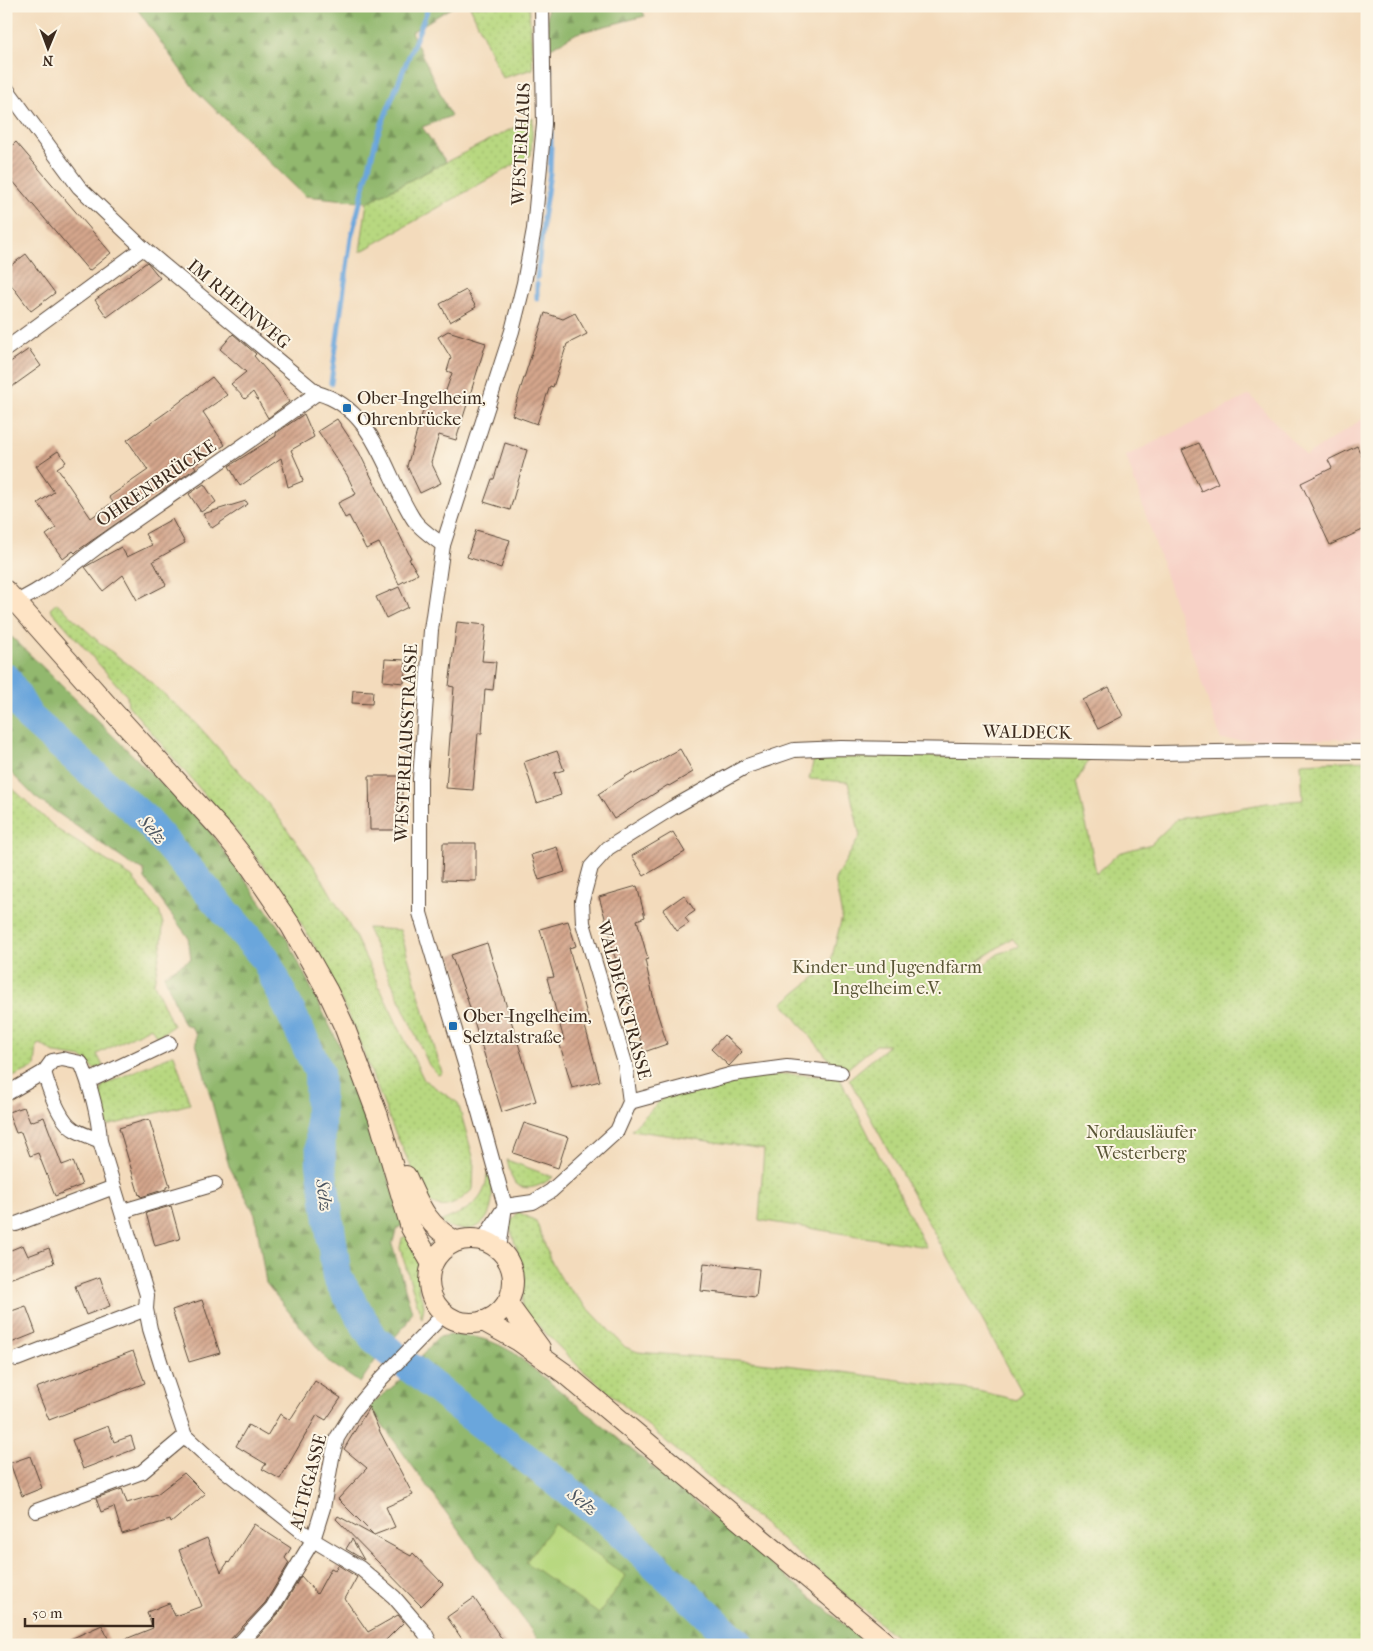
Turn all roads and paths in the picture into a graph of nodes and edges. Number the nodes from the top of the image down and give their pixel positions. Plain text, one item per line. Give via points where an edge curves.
1 (542, 6) edge
2 (6, 88) edge
3 (143, 248) junction
4 (524, 283) joint
5 (6, 349) edge
6 (317, 393) junction
7 (443, 545) junction
8 (10, 600) edge
9 (1367, 752) edge
10 (697, 793) joint
11 (169, 1044) dead end
12 (44, 1072) junction
13 (841, 1073) dead end
14 (89, 1081) junction
15 (6, 1094) edge
16 (630, 1102) junction
17 (378, 1116) junction
18 (100, 1140) junction
19 (215, 1184) dead end
20 (114, 1187) junction
21 (505, 1206) junction
22 (123, 1212) junction
23 (16, 1224) dead end
24 (455, 1241) junction
25 (491, 1244) junction
26 (432, 1264) junction
27 (507, 1303) junction
28 (146, 1309) junction
29 (444, 1314) junction
30 (483, 1321) junction
31 (17, 1359) dead end
32 (564, 1373) junction
33 (185, 1436) junction
34 (36, 1511) dead end
35 (313, 1540) junction
36 (238, 1645) edge
37 (431, 1645) edge
38 (888, 1645) edge

1 - 4 street, WESTERHAUS via 544,124 534,228
2 - 3 street, IM RHEINWEG via 79,187
3 - 5 street
3 - 6 street, IM RHEINWEG
4 - 7 street, WESTERHAUSSTRASSE via 512,331
6 - 7 street, IM RHEINWEG via 331,397 347,408 366,428 415,521
6 - 8 street, OHRENBRÜCKE via 47,584
7 - 21 street, WESTERHAUSSTRASSE via 430,630 421,769 420,913
8 - 17 main road via 224,833 270,894 328,992
9 - 10 street, WALDECK via 794,750 747,766
10 - 16 street, WALDECKSTRASSE via 608,848 591,867 582,901 583,923 625,1063
11 - 14 street
12 - 14 street via 52,1061 62,1059 81,1063
12 - 15 street
12 - 18 street via 50,1093 66,1122 73,1130
13 - 16 street via 787,1067 733,1074
14 - 18 street via 100,1125
16 - 21 street, WALDECKSTRASSE via 617,1131 557,1187 533,1202
17 - 24 main road via 428,1220
17 - 26 main road via 411,1228
18 - 20 street
19 - 22 street
20 - 22 street
20 - 23 street
21 - 25 street
22 - 28 street via 147,1295
24 - 25 main road via 464,1239
24 - 26 main road via 444,1248
25 - 27 main road via 505,1255 512,1270 513,1287
26 - 29 main road via 430,1291
27 - 30 main road via 498,1313
27 - 32 main road via 533,1340
28 - 31 street
28 - 33 street
29 - 30 main road via 463,1322
29 - 35 street, ALTEGASSE via 353,1412 337,1438
30 - 32 main road via 519,1341
32 - 38 main road
33 - 34 street via 142,1472
33 - 35 street
35 - 36 street, ALTEGASSE via 272,1608
35 - 37 street via 360,1568 394,1597 425,1633

